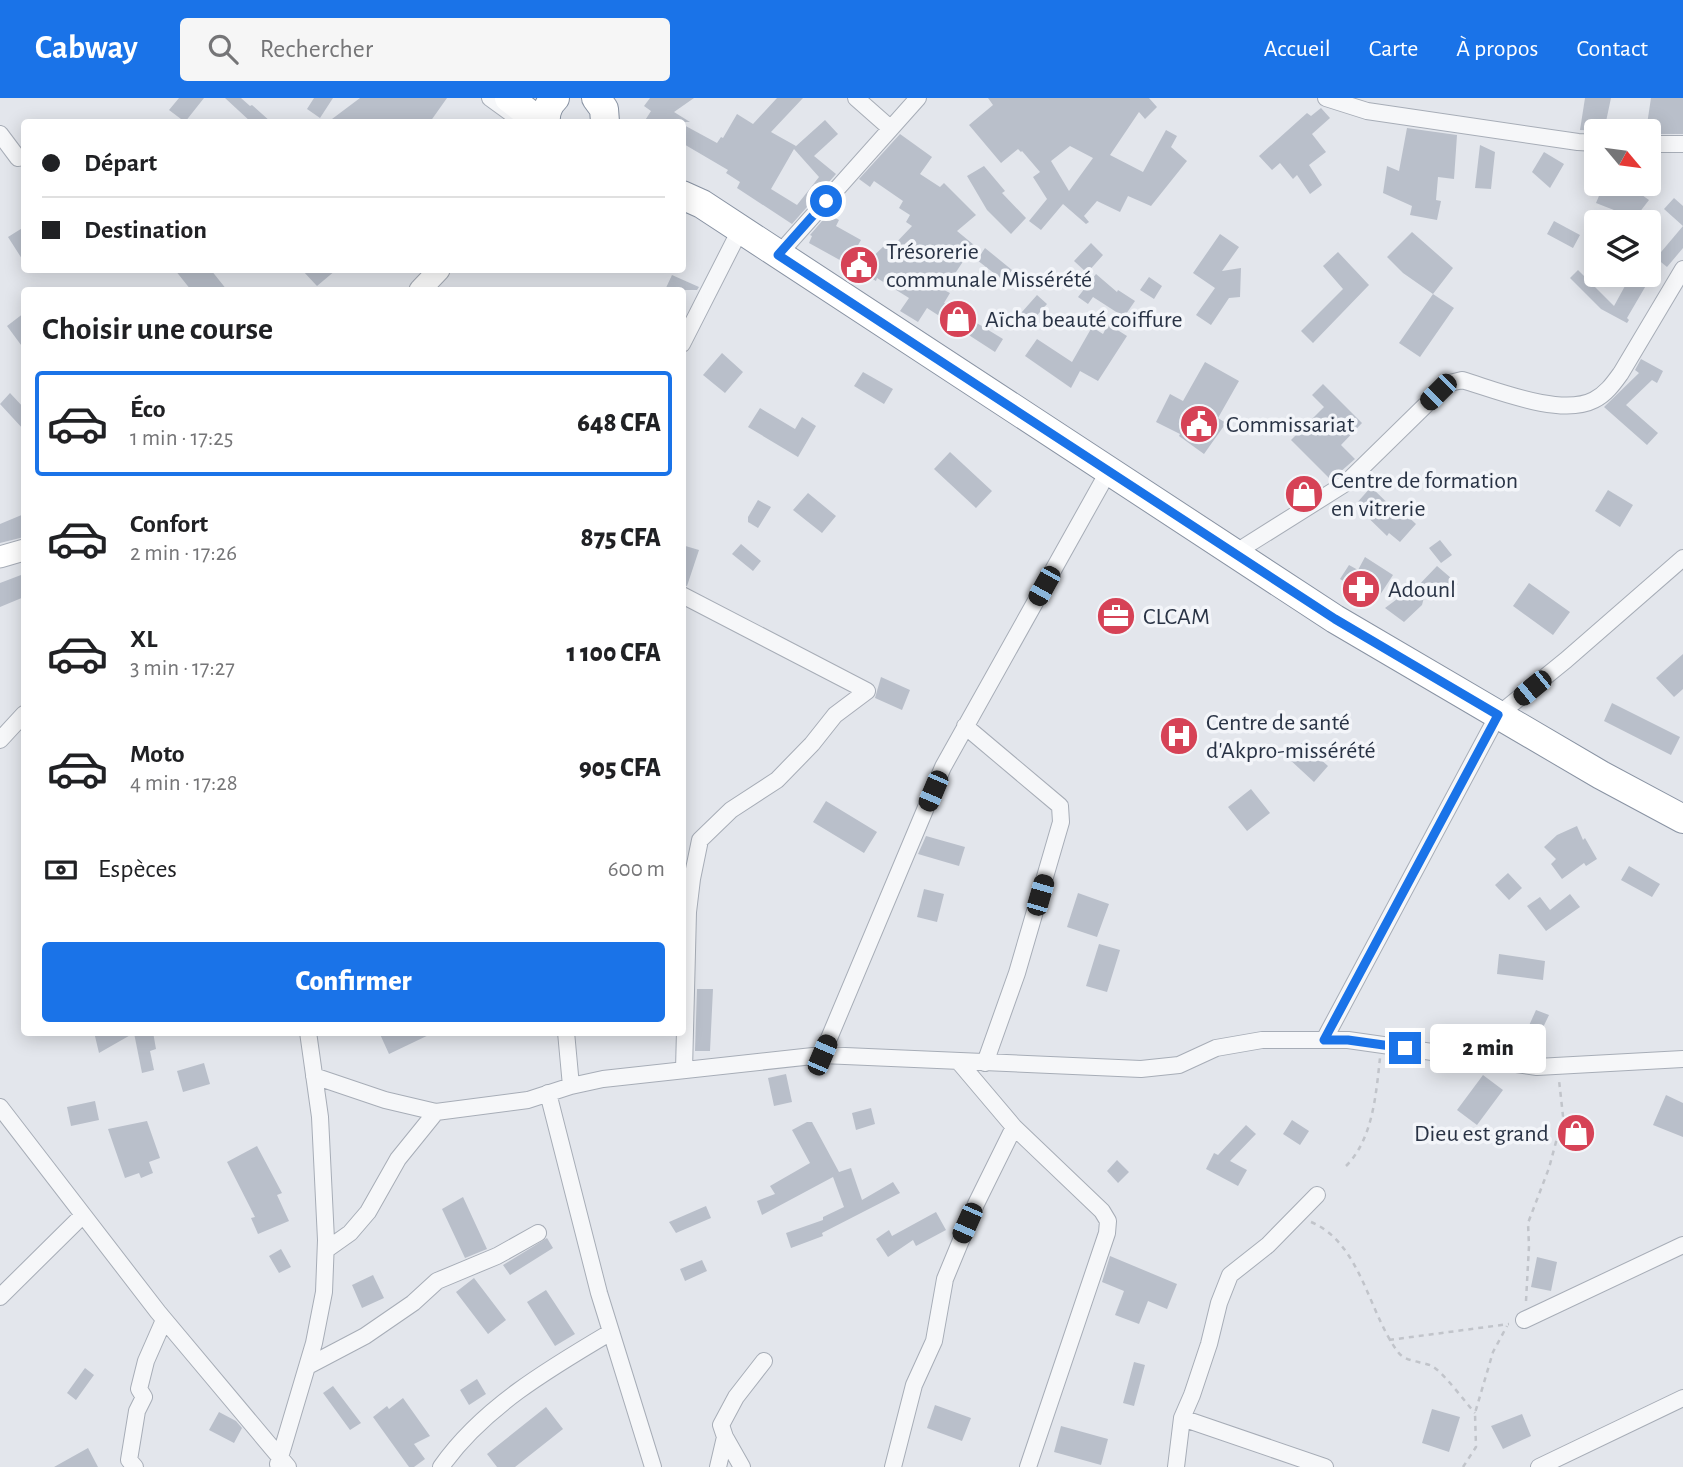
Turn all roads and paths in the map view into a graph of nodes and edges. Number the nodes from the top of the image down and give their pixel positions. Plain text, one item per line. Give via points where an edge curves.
1 (490, 98) edge
2 (509, 98) edge
3 (555, 98) edge
4 (856, 98) edge
5 (918, 98) edge
6 (1326, 98) edge
7 (515, 119) edge
8 (536, 119) edge
9 (546, 119) edge
10 (890, 128) junction
11 (0, 134) edge
12 (1584, 142) edge
13 (1661, 144) edge
14 (1683, 144) edge
15 (19, 158) dead end
16 (689, 195) edge
17 (740, 230) junction
18 (778, 255) junction
19 (1683, 269) edge
20 (436, 273) edge
21 (423, 287) edge
22 (686, 336) edge
23 (1108, 472) junction
24 (21, 551) edge
25 (1233, 554) junction
26 (0, 557) edge
27 (1683, 558) edge
28 (686, 597) edge
29 (1498, 715) junction
30 (21, 717) edge
31 (965, 726) junction
32 (0, 740) edge
33 (1683, 818) edge
34 (686, 991) edge
35 (309, 1036) edge
36 (566, 1036) edge
37 (685, 1036) edge
38 (1324, 1040) junction
39 (1381, 1045) junction
40 (822, 1055) junction
41 (1683, 1059) edge
42 (960, 1062) junction
43 (985, 1063) junction
44 (1558, 1066) junction
45 (684, 1070) junction
46 (314, 1076) junction
47 (571, 1086) junction
48 (548, 1093) junction
49 (0, 1107) edge
50 (436, 1112) junction
51 (1014, 1127) junction
52 (1346, 1166) dead end
53 (1317, 1195) dead end
54 (83, 1215) junction
55 (1296, 1216) junction
56 (538, 1233) dead end
57 (1683, 1245) edge
58 (326, 1250) junction
59 (0, 1297) edge
60 (164, 1320) junction
61 (1516, 1322) junction
62 (611, 1332) junction
63 (1389, 1340) junction
64 (764, 1361) dead end
65 (307, 1366) junction
66 (1683, 1398) edge
67 (1475, 1413) junction
68 (1182, 1418) junction
69 (725, 1437) junction
70 (282, 1464) edge
71 (1542, 1466) edge
72 (135, 1467) edge
73 (441, 1467) edge
74 (653, 1467) edge
75 (718, 1467) edge
76 (743, 1467) edge
77 (893, 1467) edge
78 (1028, 1467) edge
79 (1176, 1467) edge
80 (1325, 1467) edge
81 (1463, 1467) edge

1 - 7 street
2 - 8 highway
3 - 9 highway
4 - 10 street
5 - 10 street
6 - 12 street via 1367,111
10 - 18 street
11 - 15 street
13 - 14 street
16 - 17 highway
17 - 18 highway
17 - 22 street
18 - 23 highway
19 - 25 street via 1621,373 1594,400 1576,406 1538,402 1456,380 1438,392 1346,483
20 - 21 main road
23 - 25 highway
23 - 31 street
24 - 26 main road
25 - 29 highway
27 - 29 street
28 - 34 street via 867,691 835,715 777,780 731,810 700,840 688,912
29 - 33 highway
29 - 38 street
30 - 32 street
31 - 40 street via 943,767
31 - 43 street via 1060,806 1061,821 1017,973
35 - 46 street
36 - 47 street
37 - 45 street
38 - 39 street
38 - 43 street via 1262,1040 1216,1048 1179,1065 1141,1069
39 - 44 street
39 - 52 path via 1370,1122
40 - 42 street
40 - 45 street
41 - 44 street
42 - 43 street
42 - 51 street
44 - 61 path via 1563,1116 1528,1223 1529,1245
45 - 47 street
46 - 50 street
46 - 58 street
47 - 48 street
48 - 50 street via 528,1100
48 - 62 street
49 - 54 street
50 - 58 street via 398,1159 368,1212
51 - 77 street via 945,1279 934,1342 914,1385
51 - 78 street via 1108,1221
53 - 55 street
54 - 59 street
54 - 60 street
55 - 63 path via 1330,1231 1346,1248
55 - 68 street via 1230,1275
56 - 65 street via 437,1281 365,1336
57 - 61 street
58 - 65 street via 324,1293
60 - 70 street
60 - 72 street via 139,1389 144,1397 136,1411 129,1461
61 - 63 path
61 - 67 path via 1493,1352
62 - 73 street via 535,1379 494,1411
62 - 74 street
63 - 67 path via 1401,1356 1434,1367
64 - 69 street via 721,1425
65 - 70 street
66 - 71 street
67 - 81 path via 1476,1447
68 - 79 street
68 - 80 street
69 - 75 street
69 - 76 street

